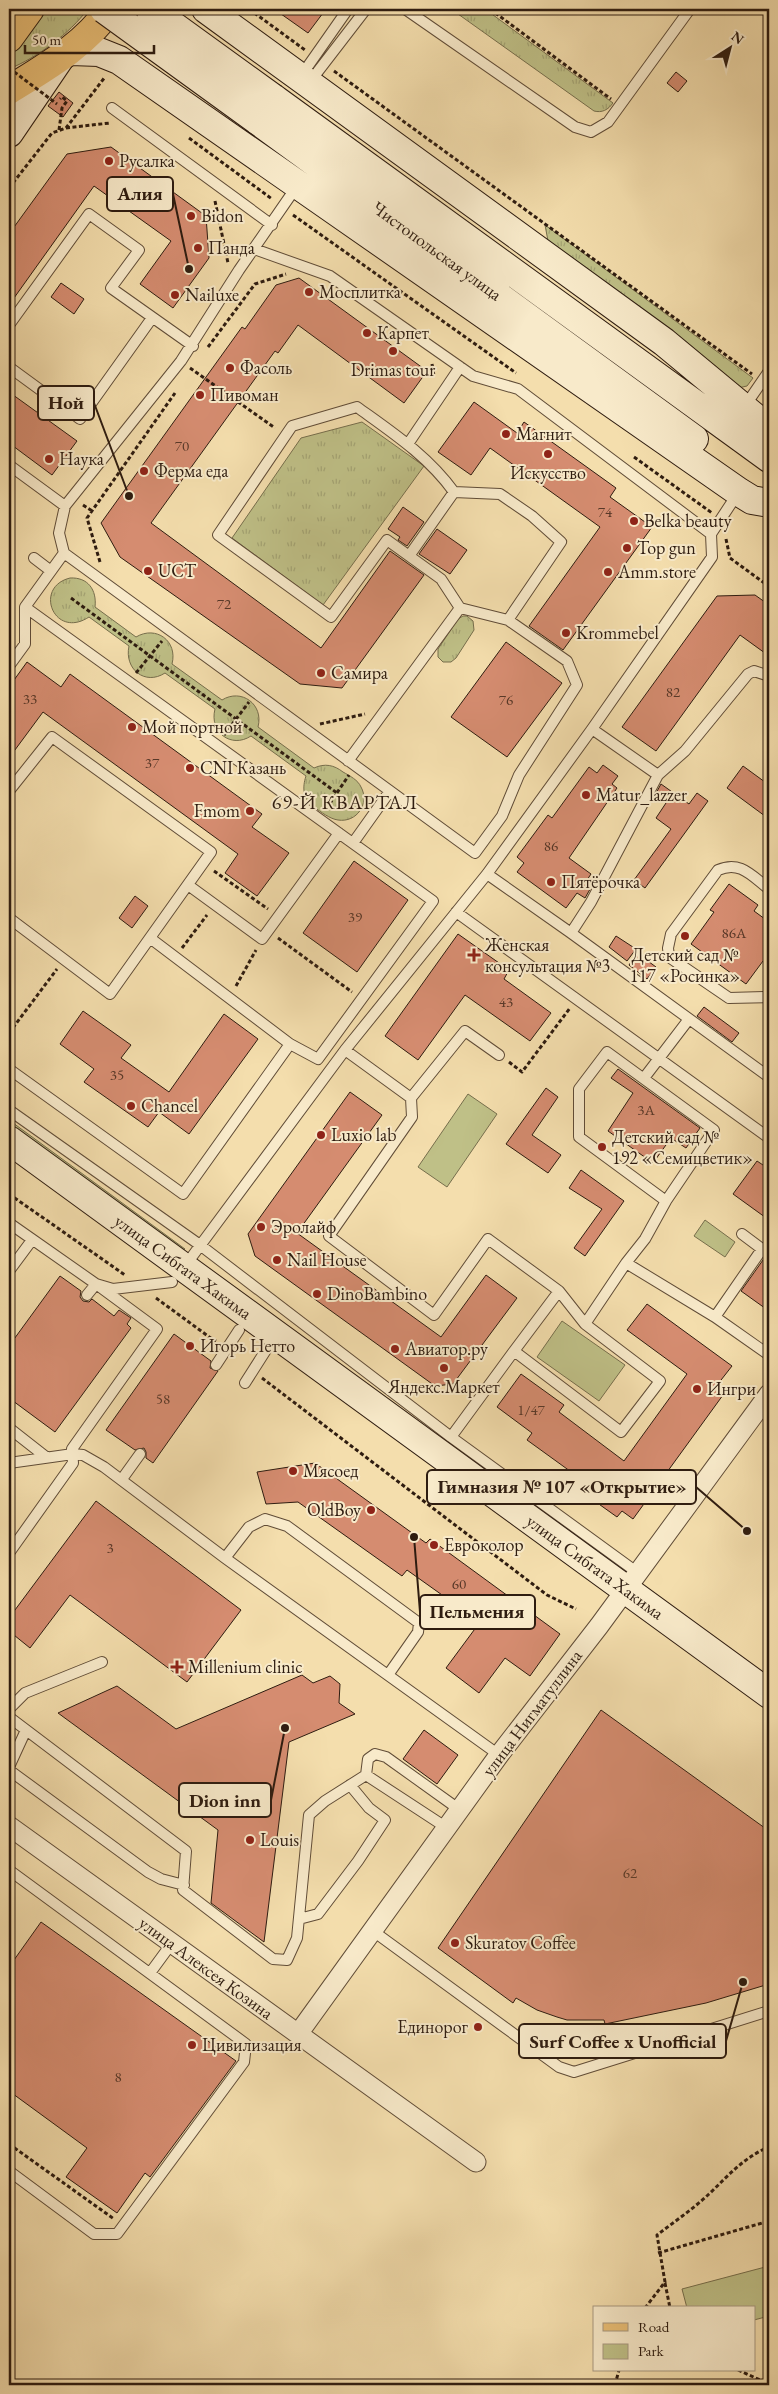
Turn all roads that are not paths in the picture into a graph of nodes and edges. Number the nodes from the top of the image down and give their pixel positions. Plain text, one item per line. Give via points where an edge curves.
1 (30, 9) edge
2 (104, 9) edge
3 (110, 9) edge
4 (150, 9) edge
5 (206, 9) edge
6 (348, 9) edge
7 (366, 9) edge
8 (405, 9) edge
9 (690, 9) edge
10 (230, 27) junction
11 (9, 38) edge
12 (65, 54) junction
13 (311, 71) junction
14 (9, 90) edge
15 (180, 103) junction
16 (112, 108) dead end
17 (9, 133) edge
18 (291, 196) junction
19 (272, 225) junction
20 (254, 249) junction
21 (152, 318) junction
22 (9, 325) edge
23 (193, 346) junction
24 (9, 367) edge
25 (460, 367) junction
26 (769, 371) edge
27 (744, 407) junction
28 (769, 429) edge
29 (408, 444) junction
30 (769, 458) edge
31 (9, 465) edge
32 (454, 492) junction
33 (739, 492) junction
34 (769, 494) edge
35 (769, 503) edge
36 (65, 506) junction
37 (711, 534) junction
38 (64, 552) junction
39 (409, 556) junction
40 (34, 558) dead end
41 (51, 570) junction
42 (26, 607) junction
43 (460, 608) junction
44 (508, 620) junction
45 (9, 666) edge
46 (769, 676) edge
47 (592, 729) junction
48 (351, 764) junction
49 (658, 775) junction
50 (9, 791) edge
51 (390, 791) junction
52 (339, 833) junction
53 (353, 843) junction
54 (487, 874) junction
55 (188, 885) junction
56 (769, 889) edge
57 (456, 912) junction
58 (9, 918) edge
59 (571, 933) junction
60 (150, 938) junction
61 (769, 997) edge
62 (689, 1019) junction
63 (290, 1044) junction
64 (345, 1050) junction
65 (499, 1055) road end
66 (659, 1058) junction
67 (9, 1069) edge
68 (769, 1077) edge
69 (644, 1078) junction
70 (411, 1098) junction
71 (9, 1110) edge
72 (769, 1138) edge
73 (9, 1140) edge
74 (9, 1163) edge
75 (666, 1201) junction
76 (9, 1222) edge
77 (742, 1234) dead end
78 (32, 1240) junction
79 (200, 1245) junction
80 (626, 1263) junction
81 (9, 1271) edge
82 (178, 1275) junction
83 (96, 1284) junction
84 (558, 1291) junction
85 (87, 1295) dead end
86 (714, 1318) junction
87 (585, 1324) junction
88 (235, 1337) junction
89 (514, 1351) junction
90 (769, 1355) edge
91 (262, 1358) junction
92 (216, 1365) dead end
93 (245, 1383) dead end
94 (769, 1394) edge
95 (9, 1428) edge
96 (451, 1437) junction
97 (74, 1454) junction
98 (140, 1454) dead end
99 (46, 1457) junction
100 (9, 1463) edge
101 (122, 1479) junction
102 (9, 1553) edge
103 (225, 1558) junction
104 (626, 1589) junction
105 (102, 1662) dead end
106 (388, 1675) junction
107 (769, 1694) edge
108 (9, 1709) edge
109 (769, 1714) edge
110 (9, 1717) edge
111 (26, 1730) junction
112 (499, 1756) junction
113 (9, 1769) edge
114 (366, 1774) junction
115 (350, 1785) junction
116 (460, 1810) junction
117 (9, 1826) edge
118 (448, 1828) junction
119 (9, 1870) edge
120 (184, 1884) junction
121 (299, 1919) junction
122 (373, 1931) junction
123 (172, 1943) junction
124 (150, 1973) junction
125 (769, 2011) edge
126 (298, 2034) junction
127 (476, 2162) dead end
128 (9, 2171) edge

1 - 11 main road
2 - 34 main road, Чистопольская улица, bridge
3 - 12 main road via 90,33
4 - 30 main road, Чистопольская улица, bridge
5 - 10 main road
6 - 13 lane
7 - 13 lane
8 - 9 lane via 574,127 591,132 608,122
10 - 13 main road
10 - 15 main road via 202,28 184,43 174,66
12 - 14 main road
12 - 15 main road via 108,54
12 - 17 main road
13 - 27 main road
15 - 18 main road
16 - 19 lane
18 - 19 lane
18 - 33 main road
19 - 20 lane
20 - 23 lane
20 - 25 lane via 330,276
21 - 22 lane via 111,288 139,250 89,214
21 - 23 lane
21 - 24 lane via 80,418
23 - 36 lane
25 - 29 lane
25 - 37 lane via 473,376 518,390
26 - 27 lane
27 - 28 main road
29 - 32 lane via 439,472
29 - 39 lane via 357,407 292,426 218,535 331,617 387,540
31 - 36 lane
32 - 39 lane
32 - 44 lane via 500,494 561,542
33 - 35 main road via 752,500
33 - 37 lane
36 - 38 lane via 59,533
37 - 47 lane via 712,557
38 - 41 lane
38 - 48 lane
39 - 43 lane via 441,579
40 - 41 lane
41 - 42 lane
42 - 45 lane via 25,644
42 - 52 lane
43 - 44 lane
43 - 48 lane
44 - 51 lane via 567,661 577,685 520,775 502,816 475,853
46 - 49 lane via 754,671 748,674 685,751
47 - 49 lane
47 - 54 lane
48 - 51 lane
49 - 59 lane via 591,902
50 - 55 lane via 52,736 211,852
51 - 53 lane
52 - 53 lane
52 - 55 lane via 265,935
53 - 63 lane via 433,901 318,1059
54 - 57 lane
54 - 59 lane
55 - 60 lane
56 - 61 lane via 738,866 718,870 671,934 668,948 669,957 729,998
57 - 64 lane
57 - 66 lane
58 - 60 lane via 110,994
59 - 62 lane
60 - 63 lane
62 - 66 lane
62 - 68 lane
63 - 67 lane via 183,1194
64 - 70 lane
64 - 79 lane
65 - 70 lane via 465,1030
66 - 69 lane
66 - 72 lane
69 - 75 lane via 714,1130
69 - 75 lane via 606,1052 579,1089 579,1137
70 - 84 lane via 412,1117 329,1236 434,1315 488,1239
71 - 79 lane
73 - 82 main road, улица Сибгата Хакима
74 - 82 main road, улица Сибгата Хакима
75 - 80 lane via 645,1239
76 - 78 lane
77 - 86 lane via 762,1249
78 - 81 lane
78 - 83 lane
79 - 82 lane
79 - 96 lane
80 - 86 lane
80 - 87 lane
82 - 83 lane via 113,1289
82 - 88 main road, улица Сибгата Хакима
82 - 104 main road, улица Сибгата Хакима
83 - 85 lane
83 - 97 lane via 157,1329 82,1433 72,1449
84 - 87 lane
84 - 89 lane
86 - 90 lane
87 - 89 lane via 660,1381 621,1432
88 - 91 main road, улица Сибгата Хакима
88 - 92 lane
89 - 96 lane
91 - 93 lane
91 - 104 main road, улица Сибгата Хакима
94 - 104 street, улица Нигматуллина
95 - 99 lane
96 - 104 lane
97 - 99 lane
97 - 101 lane via 83,1455
97 - 102 lane via 73,1464
98 - 101 lane
99 - 100 lane
101 - 103 lane
103 - 106 lane
103 - 106 lane via 249,1527 265,1519 287,1526 419,1623 418,1632
104 - 107 main road, улица Сибгата Хакима
104 - 109 main road, улица Сибгата Хакима
104 - 112 street, улица Нигматуллина
105 - 108 lane via 25,1693
106 - 112 lane
110 - 111 lane
111 - 113 lane
111 - 120 lane via 186,1851
112 - 116 street, улица Нигматуллина
113 - 120 lane via 148,1872 161,1879
114 - 115 lane
114 - 116 lane via 368,1759 376,1754 386,1757
114 - 118 lane
115 - 121 lane via 309,1815
115 - 121 lane via 369,1808 385,1820 318,1914
116 - 118 street, улица Нигматуллина
117 - 123 street, улица Алексея Козина
118 - 122 street, улица Нигматуллина
119 - 124 lane
120 - 121 lane via 183,1890 273,1959 287,1960 297,1938
122 - 125 lane via 559,2066 574,2072
122 - 126 street, улица Нигматуллина
123 - 124 lane
123 - 126 street, улица Алексея Козина
124 - 128 lane via 246,2044 244,2062 117,2234 94,2234
126 - 127 street, улица Алексея Козина

